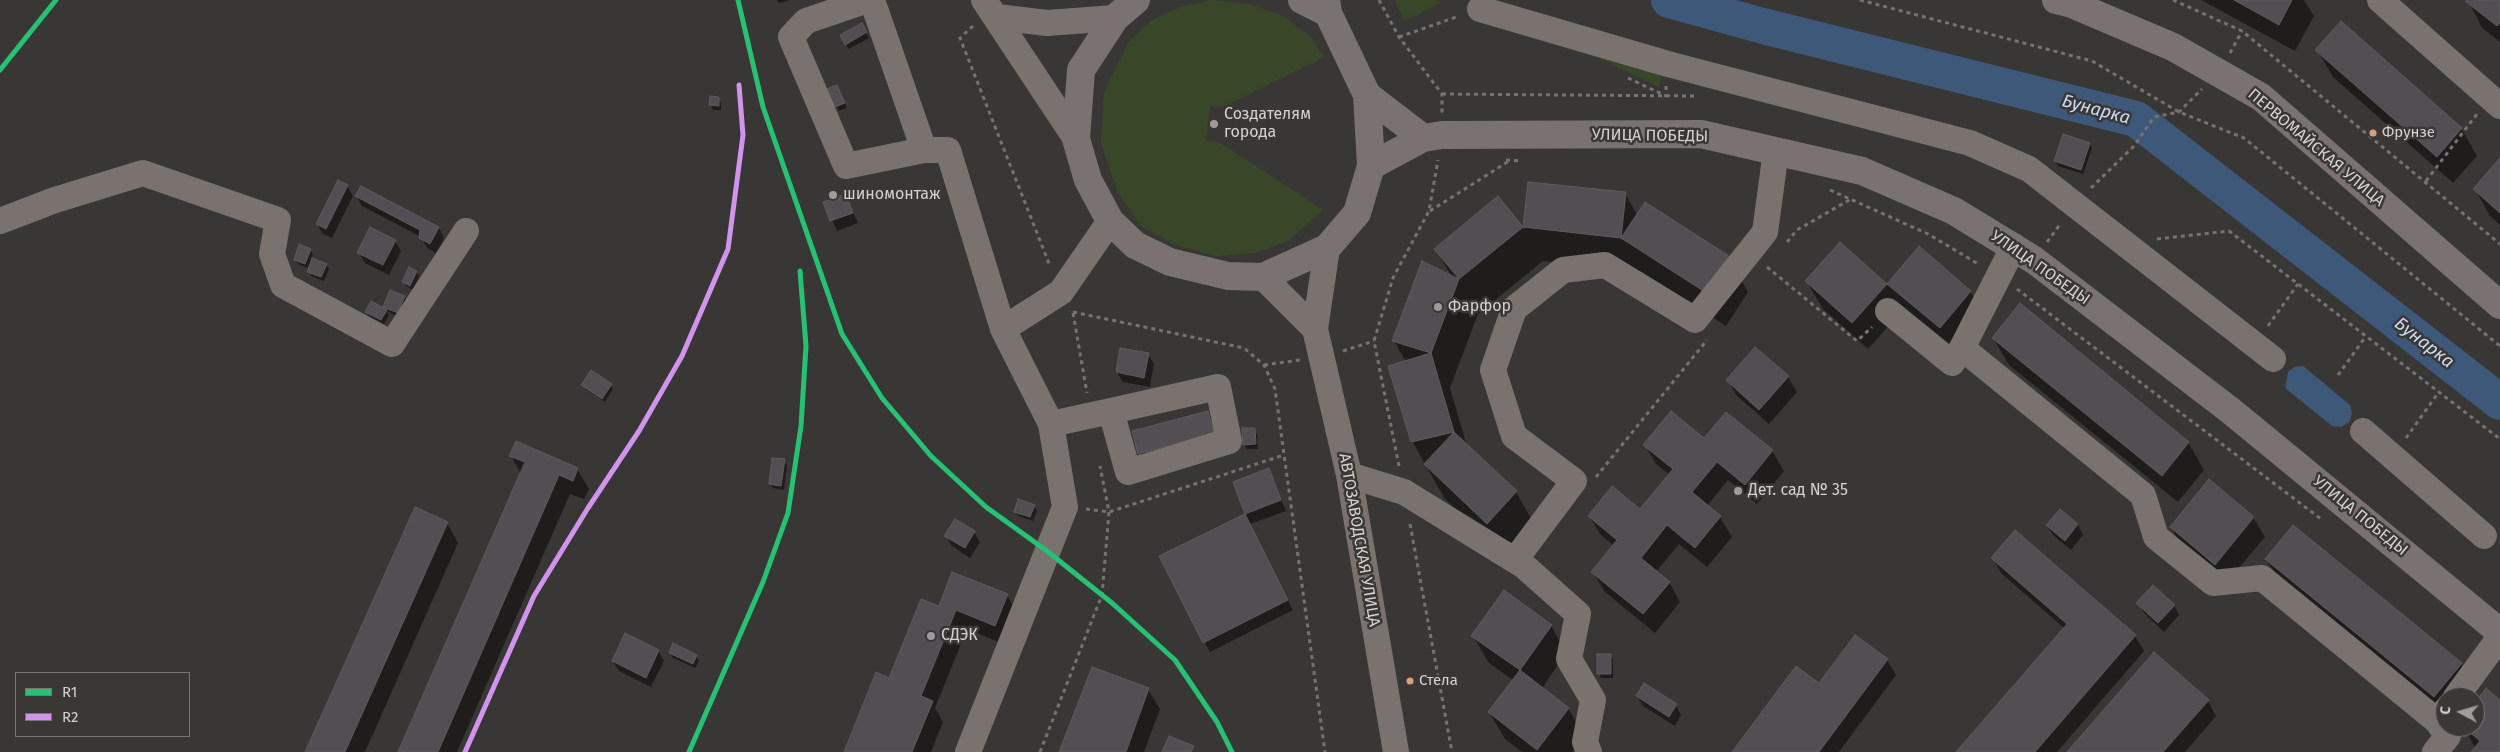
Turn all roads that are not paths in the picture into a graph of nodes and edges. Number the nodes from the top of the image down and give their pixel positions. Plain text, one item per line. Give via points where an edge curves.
1 (870, 0) edge
2 (1136, 0) edge
3 (1302, 0) edge
4 (2056, 0) edge
5 (2380, 0) edge
6 (1327, 6) edge
7 (991, 8) edge
8 (1480, 9) road end
9 (1115, 18) junction
10 (1367, 95) junction
11 (2495, 101) edge
12 (1433, 136) junction
13 (1076, 139) junction
14 (924, 150) junction
15 (1776, 151) junction
16 (1370, 166) junction
17 (0, 221) edge
18 (1110, 221) junction
19 (466, 231) dead end
20 (2014, 246) junction
21 (1327, 248) junction
22 (1263, 277) junction
23 (2500, 305) edge
24 (1888, 311) road end
25 (1003, 329) junction
26 (1314, 329) junction
27 (1962, 348) junction
28 (2264, 352) road end
29 (1101, 413) junction
30 (1050, 424) junction
31 (2363, 431) dead end
32 (1349, 476) junction
33 (2484, 536) dead end
34 (1515, 560) junction
35 (2500, 632) edge
36 (2500, 637) edge
37 (2463, 687) edge
38 (2435, 711) edge
39 (2447, 737) edge
40 (968, 752) edge
41 (1396, 752) edge
42 (1589, 752) edge
43 (2435, 752) edge

1 - 14 street
1 - 14 street via 806,21 791,37 846,166
2 - 9 main road
3 - 6 main road
4 - 23 main road, ПЕРВОМАЙСКАЯ УЛИЦА via 2173,47 2260,97
5 - 11 street
6 - 10 main road
7 - 9 street via 1047,23
7 - 13 street
8 - 28 street via 1668,64 1970,143 2029,168
9 - 13 main road via 1081,70
10 - 12 main road
10 - 16 main road
12 - 15 main road, УЛИЦА ПОБЕДЫ via 1701,134
12 - 16 main road
13 - 18 main road via 1088,180
14 - 25 street via 948,150
15 - 20 main road, УЛИЦА ПОБЕДЫ via 1862,171 1954,211
15 - 34 street via 1766,232 1695,320 1605,265 1563,270 1514,308 1493,370 1514,436 1574,481
16 - 21 main road via 1357,212
17 - 19 street via 143,173 278,220 272,254 284,284 392,344
18 - 22 main road via 1135,246 1170,262 1228,276
18 - 25 street via 1067,302
20 - 27 street
20 - 35 main road, УЛИЦА ПОБЕДЫ via 2231,411
21 - 22 main road
21 - 26 street
22 - 26 street
24 - 27 street via 1952,363
25 - 30 street
26 - 32 street, АВТОЗАВОДСКАЯ УЛИЦА
27 - 38 street via 2143,495 2156,537 2213,583 2262,578
29 - 29 street via 1218,387 1228,441 1128,472
29 - 30 street
30 - 40 street via 1064,507
31 - 33 street
32 - 34 street via 1404,492
32 - 41 street, АВТОЗАВОДСКАЯ УЛИЦА
34 - 42 street via 1578,614 1569,659 1592,700 1585,742
36 - 37 street
39 - 43 street

